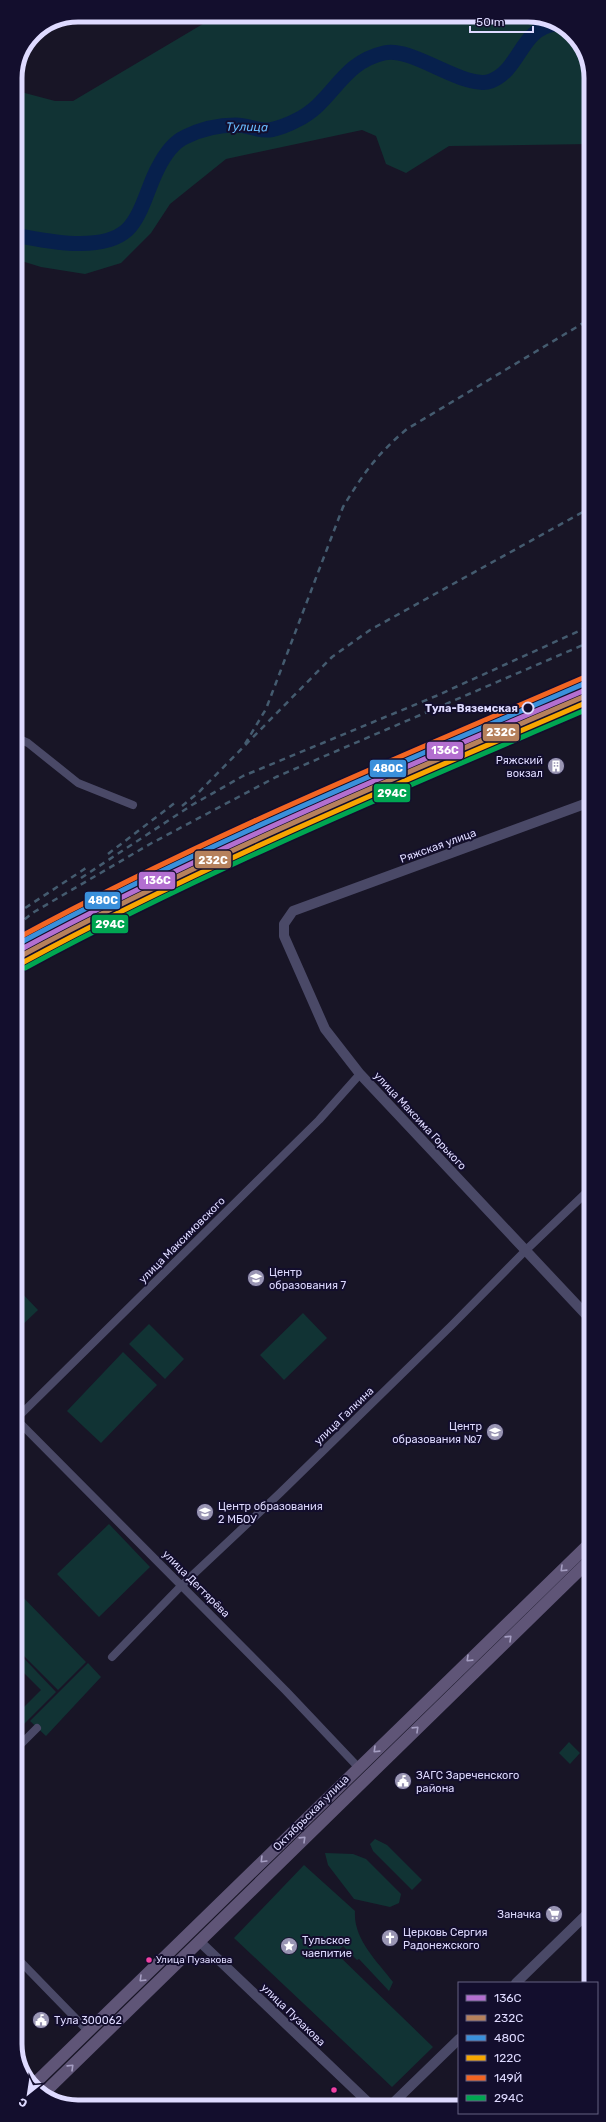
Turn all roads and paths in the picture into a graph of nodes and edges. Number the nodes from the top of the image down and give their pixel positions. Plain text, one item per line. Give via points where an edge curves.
1 (22, 740) edge
2 (584, 804) edge
3 (133, 805) dead end
4 (294, 911) joint
5 (360, 1074) junction
6 (584, 1195) edge
7 (525, 1251) junction
8 (584, 1314) edge
9 (22, 1413) edge
10 (22, 1425) edge
11 (584, 1549) edge
12 (584, 1566) edge
13 (181, 1586) junction
14 (112, 1657) dead end
15 (37, 1728) dead end
16 (22, 1743) edge
17 (358, 1767) junction
18 (584, 1917) edge
19 (211, 1921) junction
20 (194, 1937) junction
21 (22, 1964) edge
22 (517, 1982) edge
23 (89, 2032) junction
24 (458, 2040) edge
25 (45, 2074) edge
26 (48, 2089) edge
27 (366, 2100) edge
28 (396, 2100) edge

1 - 3 street via 82,785
2 - 4 street, Ряжская улица
4 - 5 street, улица Максима Горького via 284,924 284,936 325,1029
5 - 7 street, улица Максима Горького
5 - 9 street, улица Максимовского via 319,1120
6 - 7 street, улица Галкина
7 - 8 street, улица Максима Горького
7 - 13 street, улица Галкина via 280,1493
10 - 13 street, улица Дегтярёва
11 -> 17 main road, Октябрьская улица
19 -> 12 main road, Октябрьская улица
13 - 14 street, улица Галкина
13 - 17 street, улица Дегтярёва
15 - 16 street
17 -> 19 main road, Октябрьская улица
18 - 22 street
19 - 20 main road, Октябрьская улица
20 -> 23 main road, Октябрьская улица
26 -> 20 main road, Октябрьская улица
20 - 27 street, улица Пузакова
21 - 23 street
23 - 25 main road, Октябрьская улица
24 - 28 street

